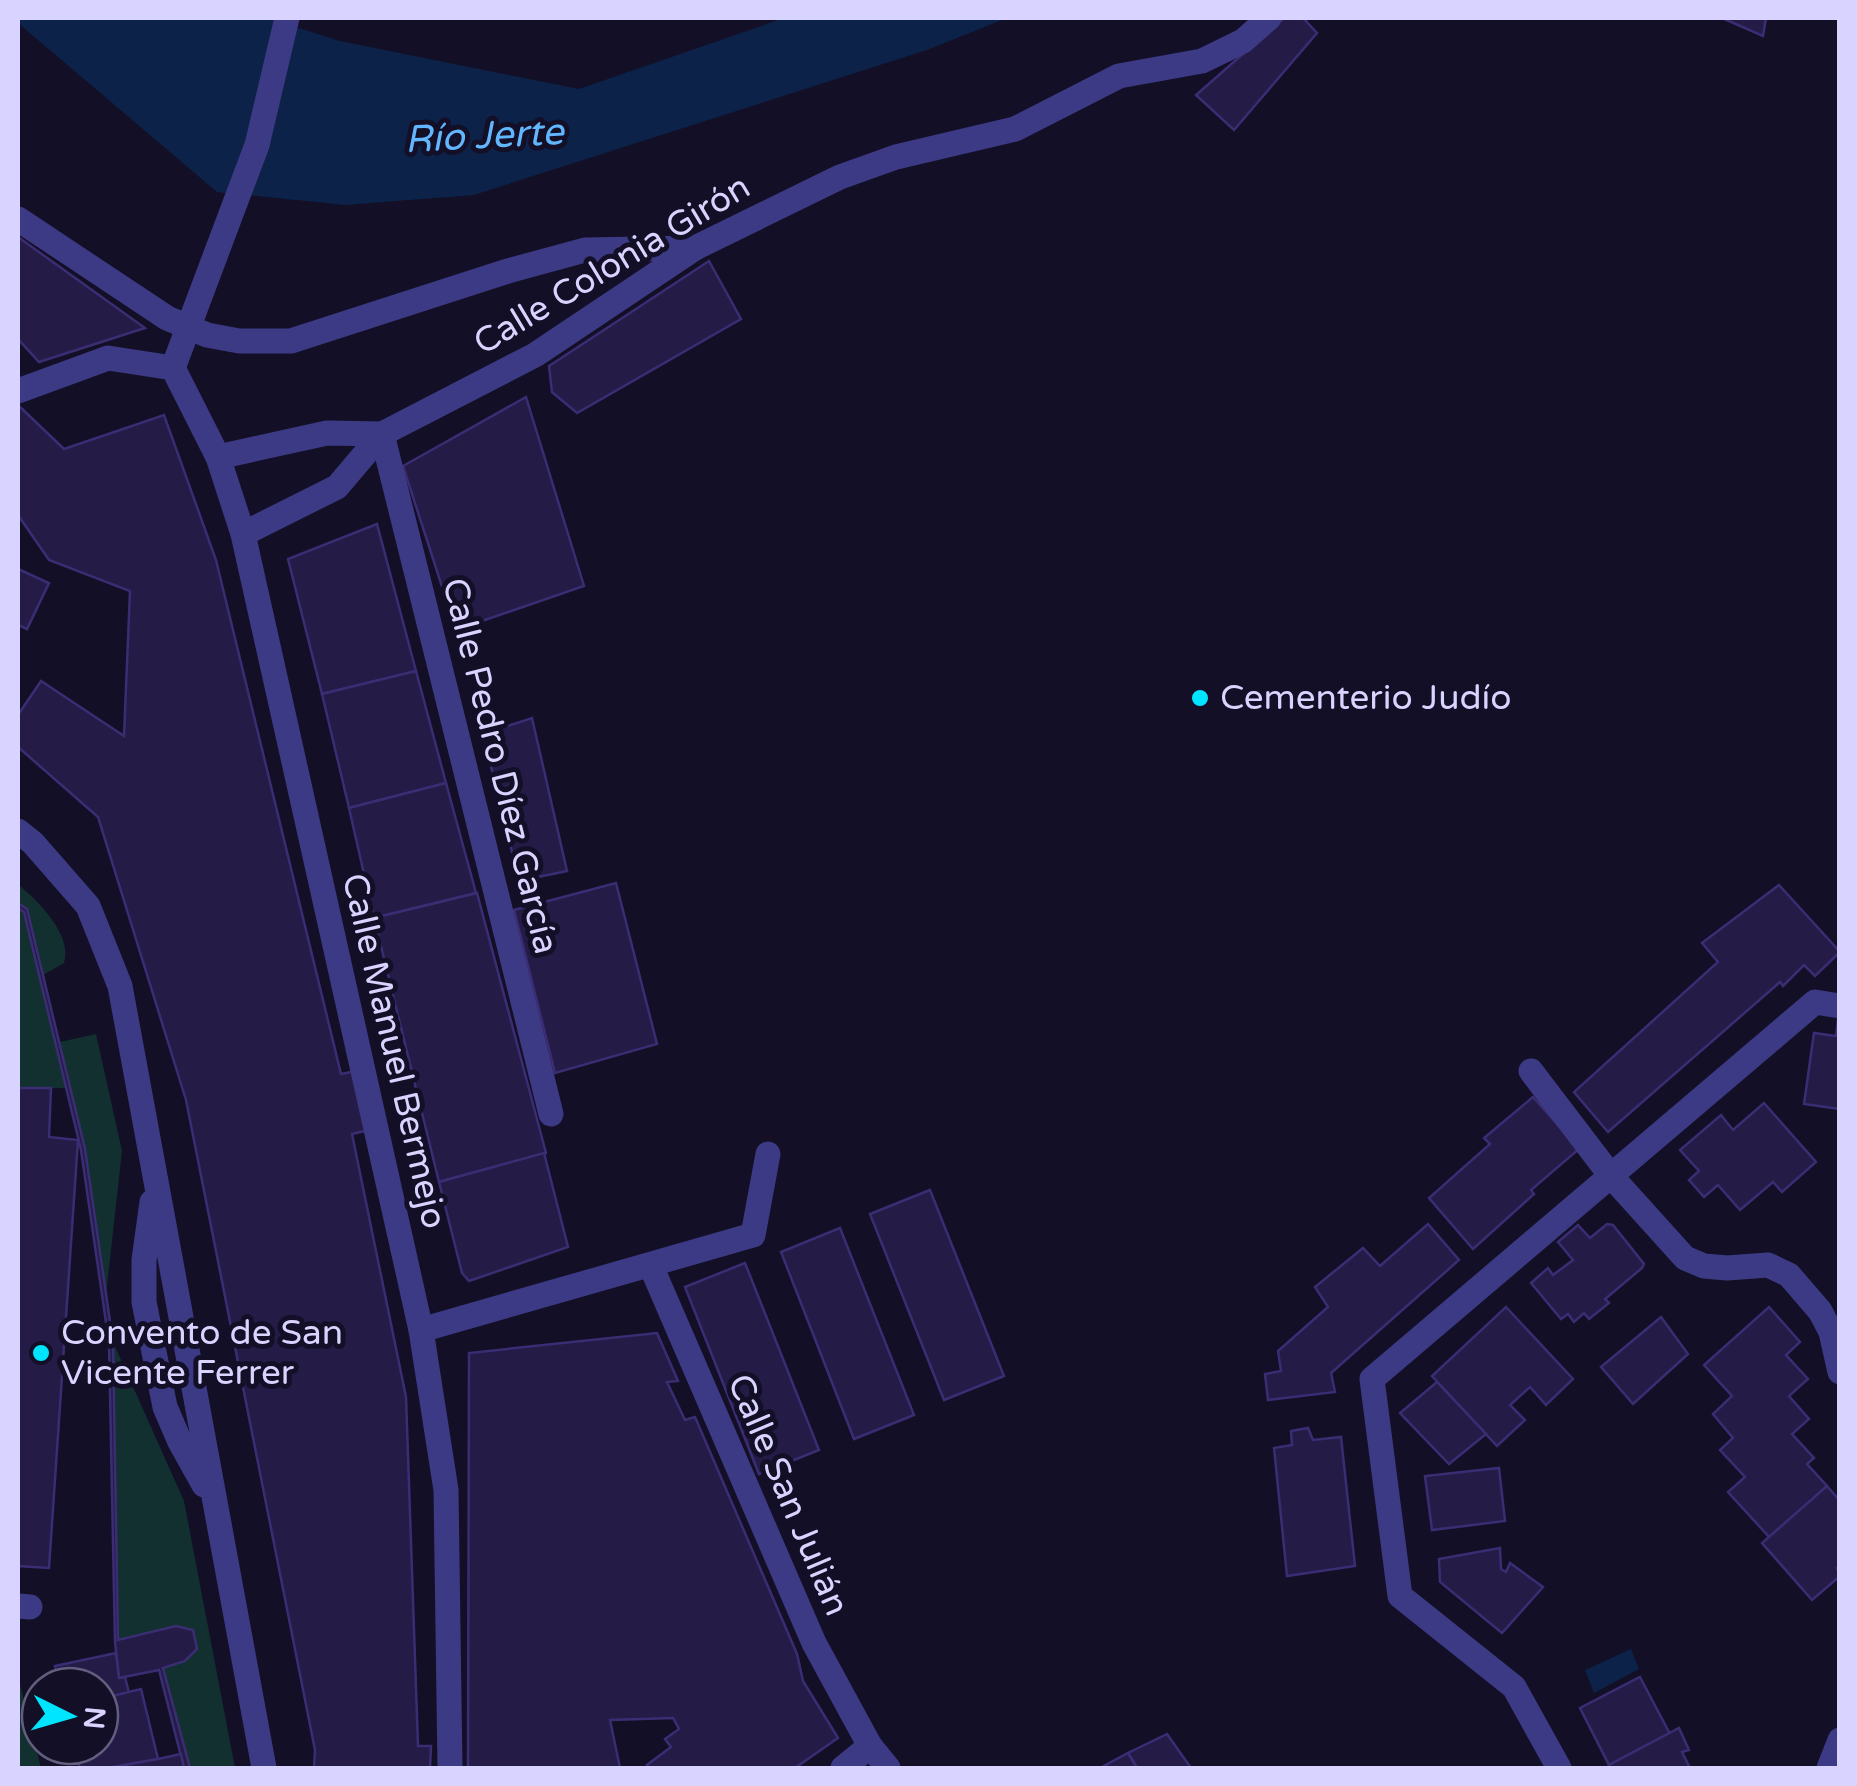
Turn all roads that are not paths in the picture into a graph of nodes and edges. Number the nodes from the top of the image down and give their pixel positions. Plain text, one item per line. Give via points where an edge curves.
1 (288, 18) edge
2 (1268, 18) edge
3 (18, 220) edge
4 (695, 248) junction
5 (173, 368) junction
6 (18, 392) edge
7 (382, 434) junction
8 (218, 457) junction
9 (243, 534) junction
10 (18, 831) edge
11 (1840, 1006) edge
12 (1530, 1071) dead end
13 (551, 1114) dead end
14 (768, 1154) dead end
15 (1611, 1176) junction
16 (651, 1266) junction
17 (421, 1330) junction
18 (1840, 1372) edge
19 (1840, 1740) edge
20 (870, 1746) junction
21 (264, 1768) edge
22 (450, 1768) edge
23 (843, 1768) edge
24 (888, 1768) edge
25 (1558, 1768) edge
26 (1829, 1768) edge

1 - 5 street, bridge via 257,144
2 - 4 street, Calle Colonia Girón via 1243,41 1202,61 1119,76 1014,129 840,177
3 - 4 street via 167,318 239,341 291,341 585,250
4 - 7 street, Calle Colonia Girón via 535,354
5 - 6 street via 108,358
5 - 8 street, Calle Manuel Bermejo
7 - 8 street, Calle Colonia Girón via 328,433
7 - 9 street, Calle Colonia Girón via 336,487
7 - 13 street, Calle Pedro Díez García
8 - 9 street, Calle Manuel Bermejo
9 - 17 street, Calle Manuel Bermejo
10 - 21 street via 88,906 120,986
11 - 15 street via 1815,1002
12 - 15 street
14 - 16 street via 753,1235
15 - 18 street via 1685,1258 1727,1268 1768,1265 1790,1274 1831,1332
15 - 25 street via 1372,1379 1400,1596 1514,1687
16 - 17 street
16 - 20 street, Calle San Julián via 814,1643
17 - 22 street, Calle Manuel Bermejo via 446,1490
19 - 26 street
20 - 23 street
20 - 24 street, Calle San Julián

